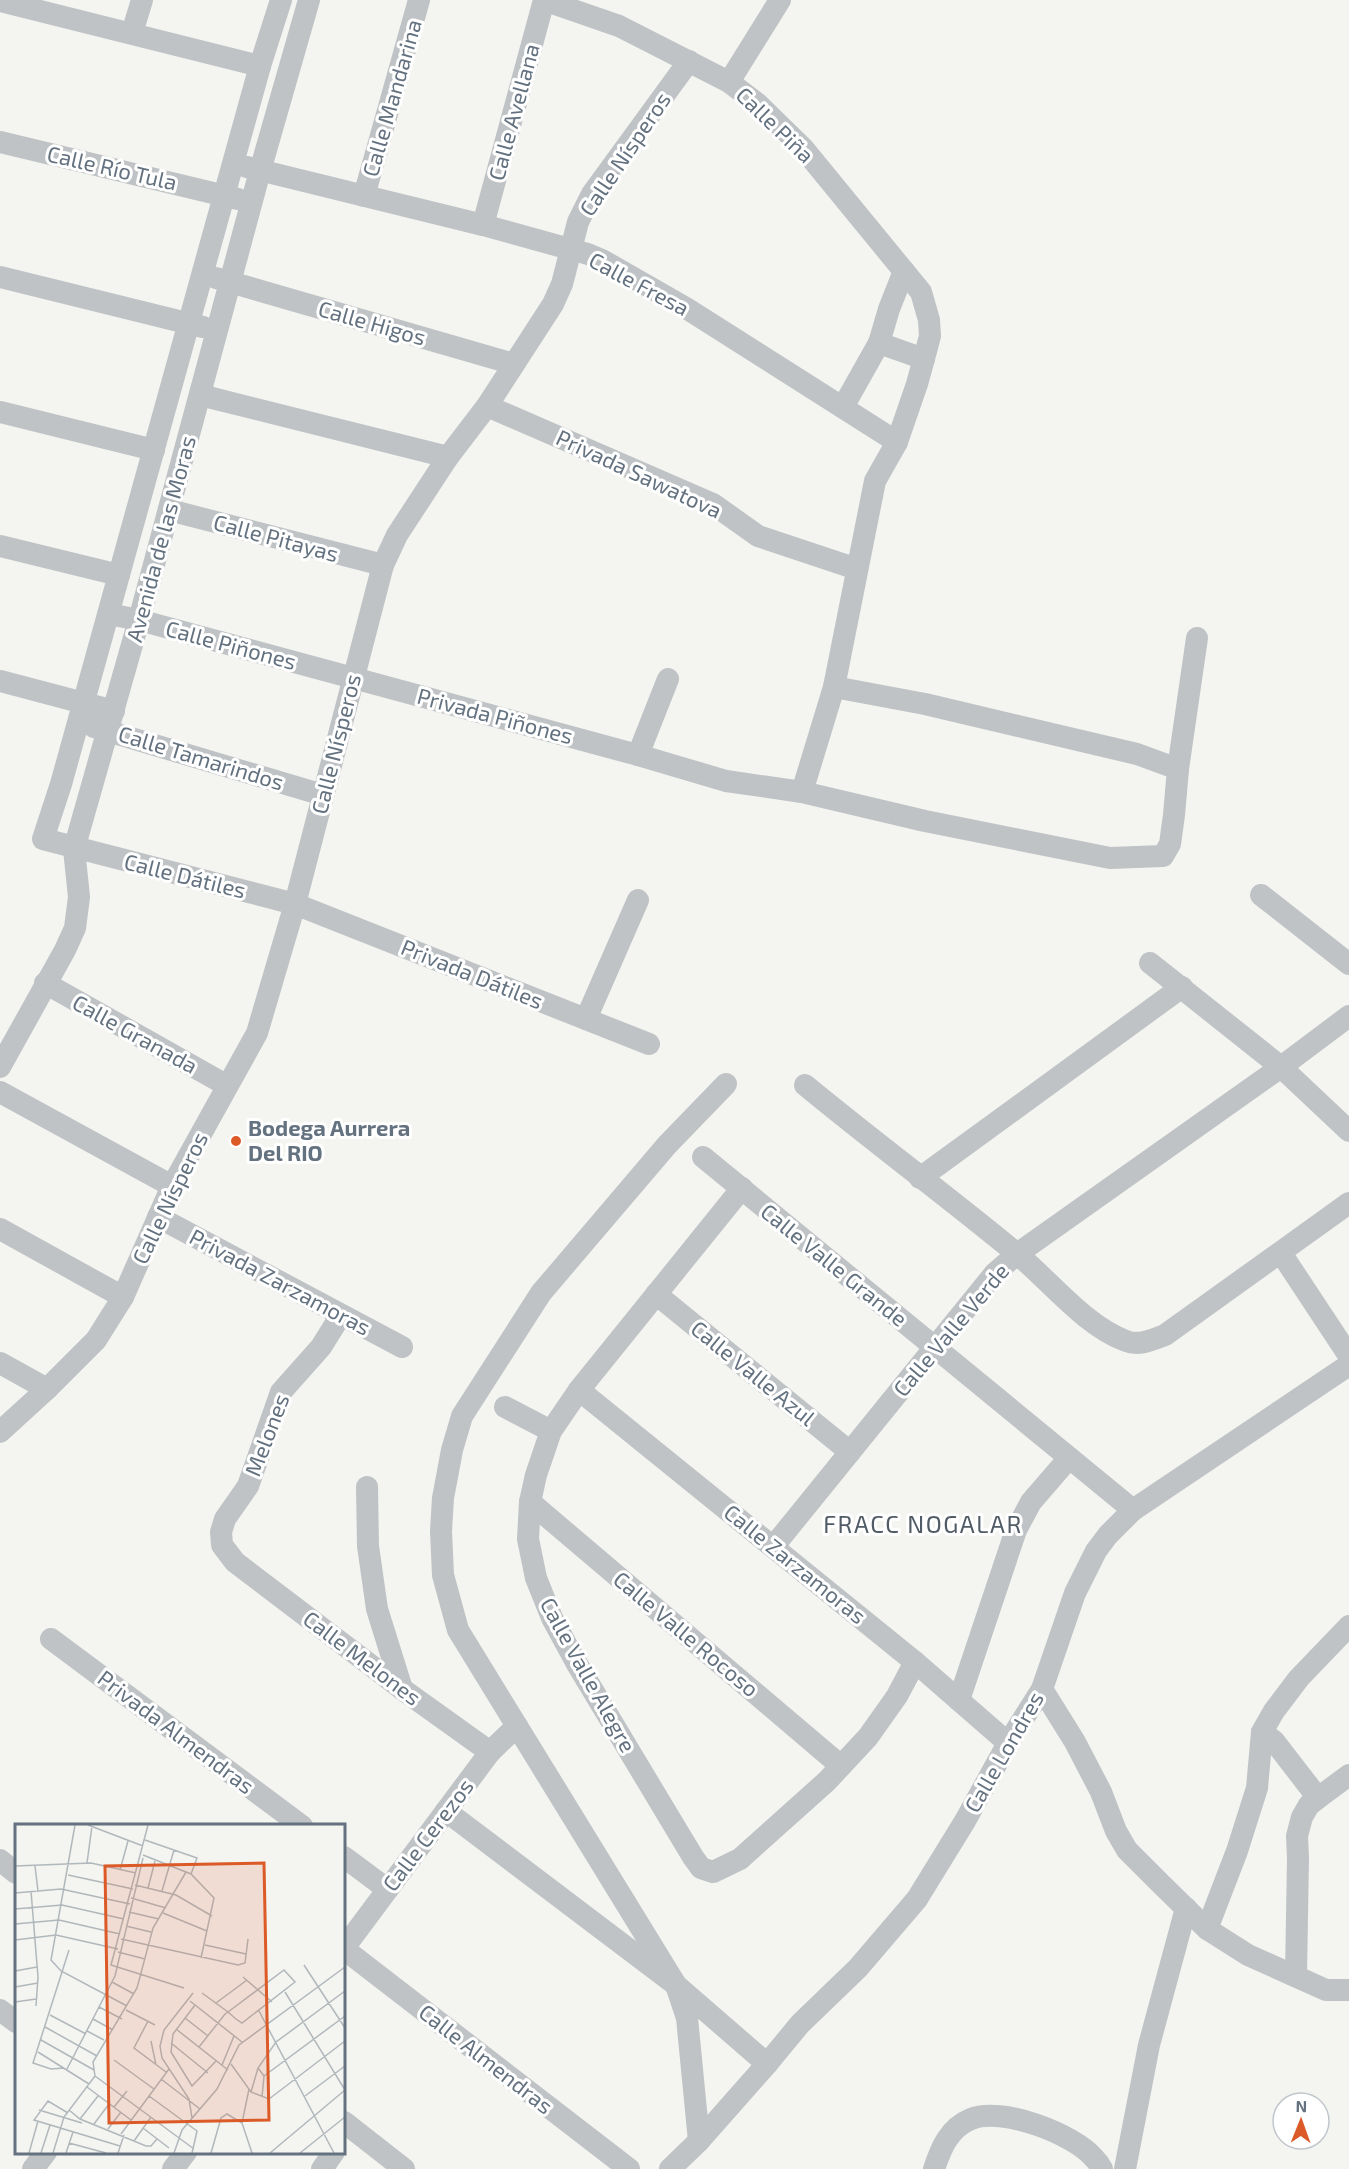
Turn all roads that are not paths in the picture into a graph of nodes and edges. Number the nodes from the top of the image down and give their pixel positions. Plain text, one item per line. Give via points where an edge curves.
1 (142, 0) edge
2 (281, 0) edge
3 (309, 0) edge
4 (419, 0) edge
5 (544, 0) edge
6 (780, 0) edge
7 (0, 1) edge
8 (132, 33) junction
9 (689, 61) junction
10 (260, 66) junction
11 (729, 82) junction
12 (0, 142) edge
13 (234, 163) junction
14 (260, 171) junction
15 (225, 195) junction
16 (364, 196) junction
17 (252, 203) junction
18 (483, 225) junction
19 (570, 250) junction
20 (904, 270) junction
21 (203, 274) junction
22 (0, 278) edge
23 (231, 283) junction
24 (189, 323) junction
25 (218, 331) junction
26 (879, 343) junction
27 (924, 359) junction
28 (514, 364) junction
29 (200, 395) junction
30 (487, 406) junction
31 (843, 407) junction
32 (0, 412) edge
33 (897, 442) junction
34 (154, 450) junction
35 (448, 457) junction
36 (169, 510) junction
37 (0, 546) edge
38 (383, 566) junction
39 (857, 569) junction
40 (119, 575) junction
41 (109, 614) junction
42 (140, 620) junction
43 (1197, 638) dead end
44 (353, 678) junction
45 (668, 679) dead end
46 (0, 681) edge
47 (834, 687) junction
48 (81, 712) junction
49 (112, 721) junction
50 (638, 755) junction
51 (1178, 769) junction
52 (802, 792) junction
53 (323, 795) junction
54 (43, 839) joint
55 (74, 849) junction
56 (1261, 895) dead end
57 (638, 900) dead end
58 (295, 904) junction
59 (1150, 963) dead end
60 (1349, 964) edge
61 (45, 983) junction
62 (1182, 987) junction
63 (1349, 1016) edge
64 (586, 1019) junction
65 (649, 1044) dead end
66 (0, 1067) edge
67 (1281, 1067) junction
68 (726, 1084) dead end
69 (226, 1085) junction
70 (805, 1085) dead end
71 (0, 1092) edge
72 (1349, 1131) edge
73 (703, 1156) dead end
74 (920, 1178) junction
75 (172, 1186) junction
76 (742, 1188) junction
77 (1349, 1203) edge
78 (158, 1217) junction
79 (0, 1229) edge
80 (1281, 1252) junction
81 (1017, 1254) junction
82 (656, 1294) junction
83 (123, 1297) junction
84 (340, 1315) junction
85 (402, 1347) dead end
86 (935, 1348) junction
87 (1349, 1356) edge
88 (0, 1363) edge
89 (1349, 1365) edge
90 (46, 1389) junction
91 (579, 1389) junction
92 (505, 1407) dead end
93 (551, 1431) junction
94 (0, 1432) edge
95 (850, 1452) junction
96 (1069, 1458) junction
97 (367, 1486) dead end
98 (530, 1502) junction
99 (1133, 1510) junction
100 (773, 1547) junction
101 (235, 1562) joint
102 (1349, 1626) edge
103 (51, 1639) dead end
104 (915, 1662) junction
105 (402, 1689) junction
106 (1042, 1689) junction
107 (959, 1700) junction
108 (517, 1725) junction
109 (1262, 1732) junction
110 (1008, 1743) junction
111 (490, 1752) junction
112 (841, 1766) junction
113 (1349, 1775) edge
114 (1317, 1798) junction
115 (446, 1811) junction
116 (299, 1824) edge
117 (345, 1858) edge
118 (0, 1860) edge
119 (15, 1872) edge
120 (387, 1889) junction
121 (1186, 1908) junction
122 (1207, 1929) junction
123 (345, 1947) edge
124 (345, 1949) edge
125 (1296, 1976) junction
126 (676, 1985) junction
127 (1349, 1990) edge
128 (0, 2010) edge
129 (15, 2021) edge
130 (767, 2064) junction
131 (346, 2130) edge
132 (699, 2141) junction
133 (44, 2154) edge
134 (184, 2154) edge
135 (332, 2154) edge
136 (33, 2169) edge
137 (173, 2169) edge
138 (321, 2169) edge
139 (404, 2169) edge
140 (629, 2169) edge
141 (670, 2169) edge
142 (934, 2169) edge
143 (1102, 2169) edge
144 (1125, 2169) edge

1 - 8 street
2 - 10 street, Avenida de las Moras
3 - 14 street, Avenida de las Moras
4 - 16 street, Calle Mandarina
5 - 9 street, Calle Piña via 619,26
5 - 18 street, Calle Avellana
6 - 11 street
7 - 8 street
8 - 10 street
9 - 11 street, Calle Piña
9 - 19 street, Calle Nísperos via 592,194
10 - 13 street, Avenida de las Moras
11 - 20 street, Calle Piña via 803,148
12 - 15 street, Calle Río Tula
13 - 14 street, Calle Fresa
13 - 15 street, Avenida de las Moras
14 - 16 street, Calle Fresa
14 - 17 street, Avenida de las Moras
15 - 17 street, Calle Río Tula
15 - 21 street, Avenida de las Moras
16 - 18 street, Calle Fresa
17 - 23 street, Avenida de las Moras
18 - 19 street, Calle Fresa
19 - 28 street, Calle Nísperos via 553,304
19 - 31 street, Calle Fresa via 602,260 686,308
20 - 26 street
20 - 27 street, Calle Piña via 921,291 926,305 930,336
21 - 23 street, Calle Higos
21 - 24 street, Avenida de las Moras
22 - 24 street
23 - 25 street, Avenida de las Moras
23 - 28 street, Calle Higos
24 - 25 street
24 - 34 street, Avenida de las Moras
25 - 29 street, Avenida de las Moras
26 - 27 street
26 - 31 street
27 - 33 street, Calle Piña
28 - 30 street, Calle Nísperos
29 - 35 street
29 - 36 street, Avenida de las Moras
30 - 35 street, Calle Nísperos
30 - 39 street, Privada Sawatova via 713,504 758,536
31 - 33 street, Calle Fresa
32 - 34 street
33 - 39 street, Calle Piña via 875,481
34 - 40 street, Avenida de las Moras
35 - 38 street, Calle Nísperos via 397,535
36 - 38 street, Calle Pitayas
36 - 42 street, Avenida de las Moras
37 - 40 street
38 - 44 street, Calle Nísperos
39 - 47 street, Calle Piña
40 - 41 street, Avenida de las Moras
41 - 42 street, Calle Piñones
41 - 48 street, Avenida de las Moras
42 - 44 street, Calle Piñones
42 - 49 street, Avenida de las Moras
43 - 51 street, Privada Piñones
44 - 50 street, Privada Piñones
44 - 53 street, Calle Nísperos
45 - 50 street
46 - 48 street, Calle Tamarindos
47 - 51 street via 948,709 1137,754
47 - 52 street, Calle Piña
48 - 49 street, Calle Tamarindos
48 - 54 street, Avenida de las Moras
49 - 53 street, Calle Tamarindos
49 - 55 street, Avenida de las Moras
50 - 52 street, Privada Piñones via 726,781
51 - 52 street, Privada Piñones via 1170,844 1163,856 1153,858 1110,858
53 - 58 street, Calle Nísperos
54 - 55 street, Calle Dátiles
55 - 58 street, Calle Dátiles
55 - 61 street, Avenida de las Moras via 80,897 78,915 65,950
56 - 60 street
57 - 64 street
58 - 64 street, Privada Dátiles
58 - 69 street, Calle Nísperos via 257,1033
59 - 62 street
61 - 66 street, Avenida de las Moras
61 - 69 street, Calle Granada
62 - 67 street
62 - 74 street
63 - 67 street, Calle Valle Verde
64 - 65 street, Privada Dátiles
67 - 72 street
67 - 81 street, Calle Valle Verde
68 - 108 street via 667,1145 542,1293 462,1416 443,1498 443,1575 458,1630
69 - 75 street, Calle Nísperos
70 - 74 street
71 - 75 street
73 - 76 street, Calle Valle Grande
74 - 81 street
75 - 78 street, Calle Nísperos
76 - 82 street, Calle Valle Alegre
76 - 86 street, Calle Valle Grande
77 - 80 street
78 - 83 street, Calle Nísperos
78 - 84 street, Privada Zarzamoras
79 - 83 street
80 - 81 street via 1165,1335 1140,1343 1112,1335 1086,1317
80 - 87 street
81 - 86 street, Calle Valle Verde via 988,1281
82 - 91 street, Calle Valle Alegre
82 - 95 street, Calle Valle Azul
83 - 90 street, Calle Nísperos via 96,1340
84 - 85 street, Privada Zarzamoras
84 - 101 street, Melones via 321,1347 281,1392 248,1486 225,1519 222,1545
86 - 95 street, Calle Valle Verde
86 - 96 street, Calle Valle Grande
88 - 90 street
89 - 99 street, Calle Londres
90 - 94 street, Calle Nísperos
91 - 93 street, Calle Valle Alegre
91 - 100 street, Calle Zarzamoras
92 - 93 street
93 - 98 street, Calle Valle Alegre
95 - 100 street, Calle Valle Verde
96 - 99 street, Calle Valle Grande
96 - 107 street via 1031,1502 1016,1530
97 - 105 street via 368,1546 377,1609
98 - 112 street, Calle Valle Rocoso
98 - 112 street, Calle Valle Alegre via 528,1539 552,1618 701,1868 713,1872 740,1860
99 - 106 street, Calle Londres via 1108,1535 1085,1572
100 - 104 street, Calle Zarzamoras
101 - 105 street, Calle Melones
102 - 109 street via 1299,1678
103 - 116 street, Privada Almendras
104 - 107 street, Calle Zarzamoras
104 - 112 street, Calle Valle Alegre via 868,1737
105 - 111 street, Calle Melones
106 - 110 street, Calle Londres
106 - 121 street via 1101,1792 1127,1850
107 - 110 street, Calle Zarzamoras
108 - 111 street, Calle Cerezos
108 - 126 street
109 - 114 street via 1274,1741
109 - 122 street via 1257,1788
110 - 130 street, Calle Londres via 917,1899
111 - 115 street, Calle Cerezos
113 - 114 street
114 - 125 street via 1302,1817 1297,1836
115 - 120 street, Calle Cerezos
115 - 126 street
117 - 120 street
118 - 119 street
120 - 123 street, Calle Cerezos
121 - 122 street
121 - 144 street via 1149,2045
122 - 125 street via 1248,1955
124 - 140 street, Calle Almendras
125 - 127 street via 1326,1990
126 - 130 street
126 - 132 street via 687,2018
128 - 129 street
130 - 132 street, Calle Londres
131 - 139 street
132 - 141 street, Calle Londres
133 - 136 street
134 - 137 street
135 - 138 street
142 - 143 street via 946,2138 970,2119 984,2116 1031,2122 1077,2144 1094,2156

